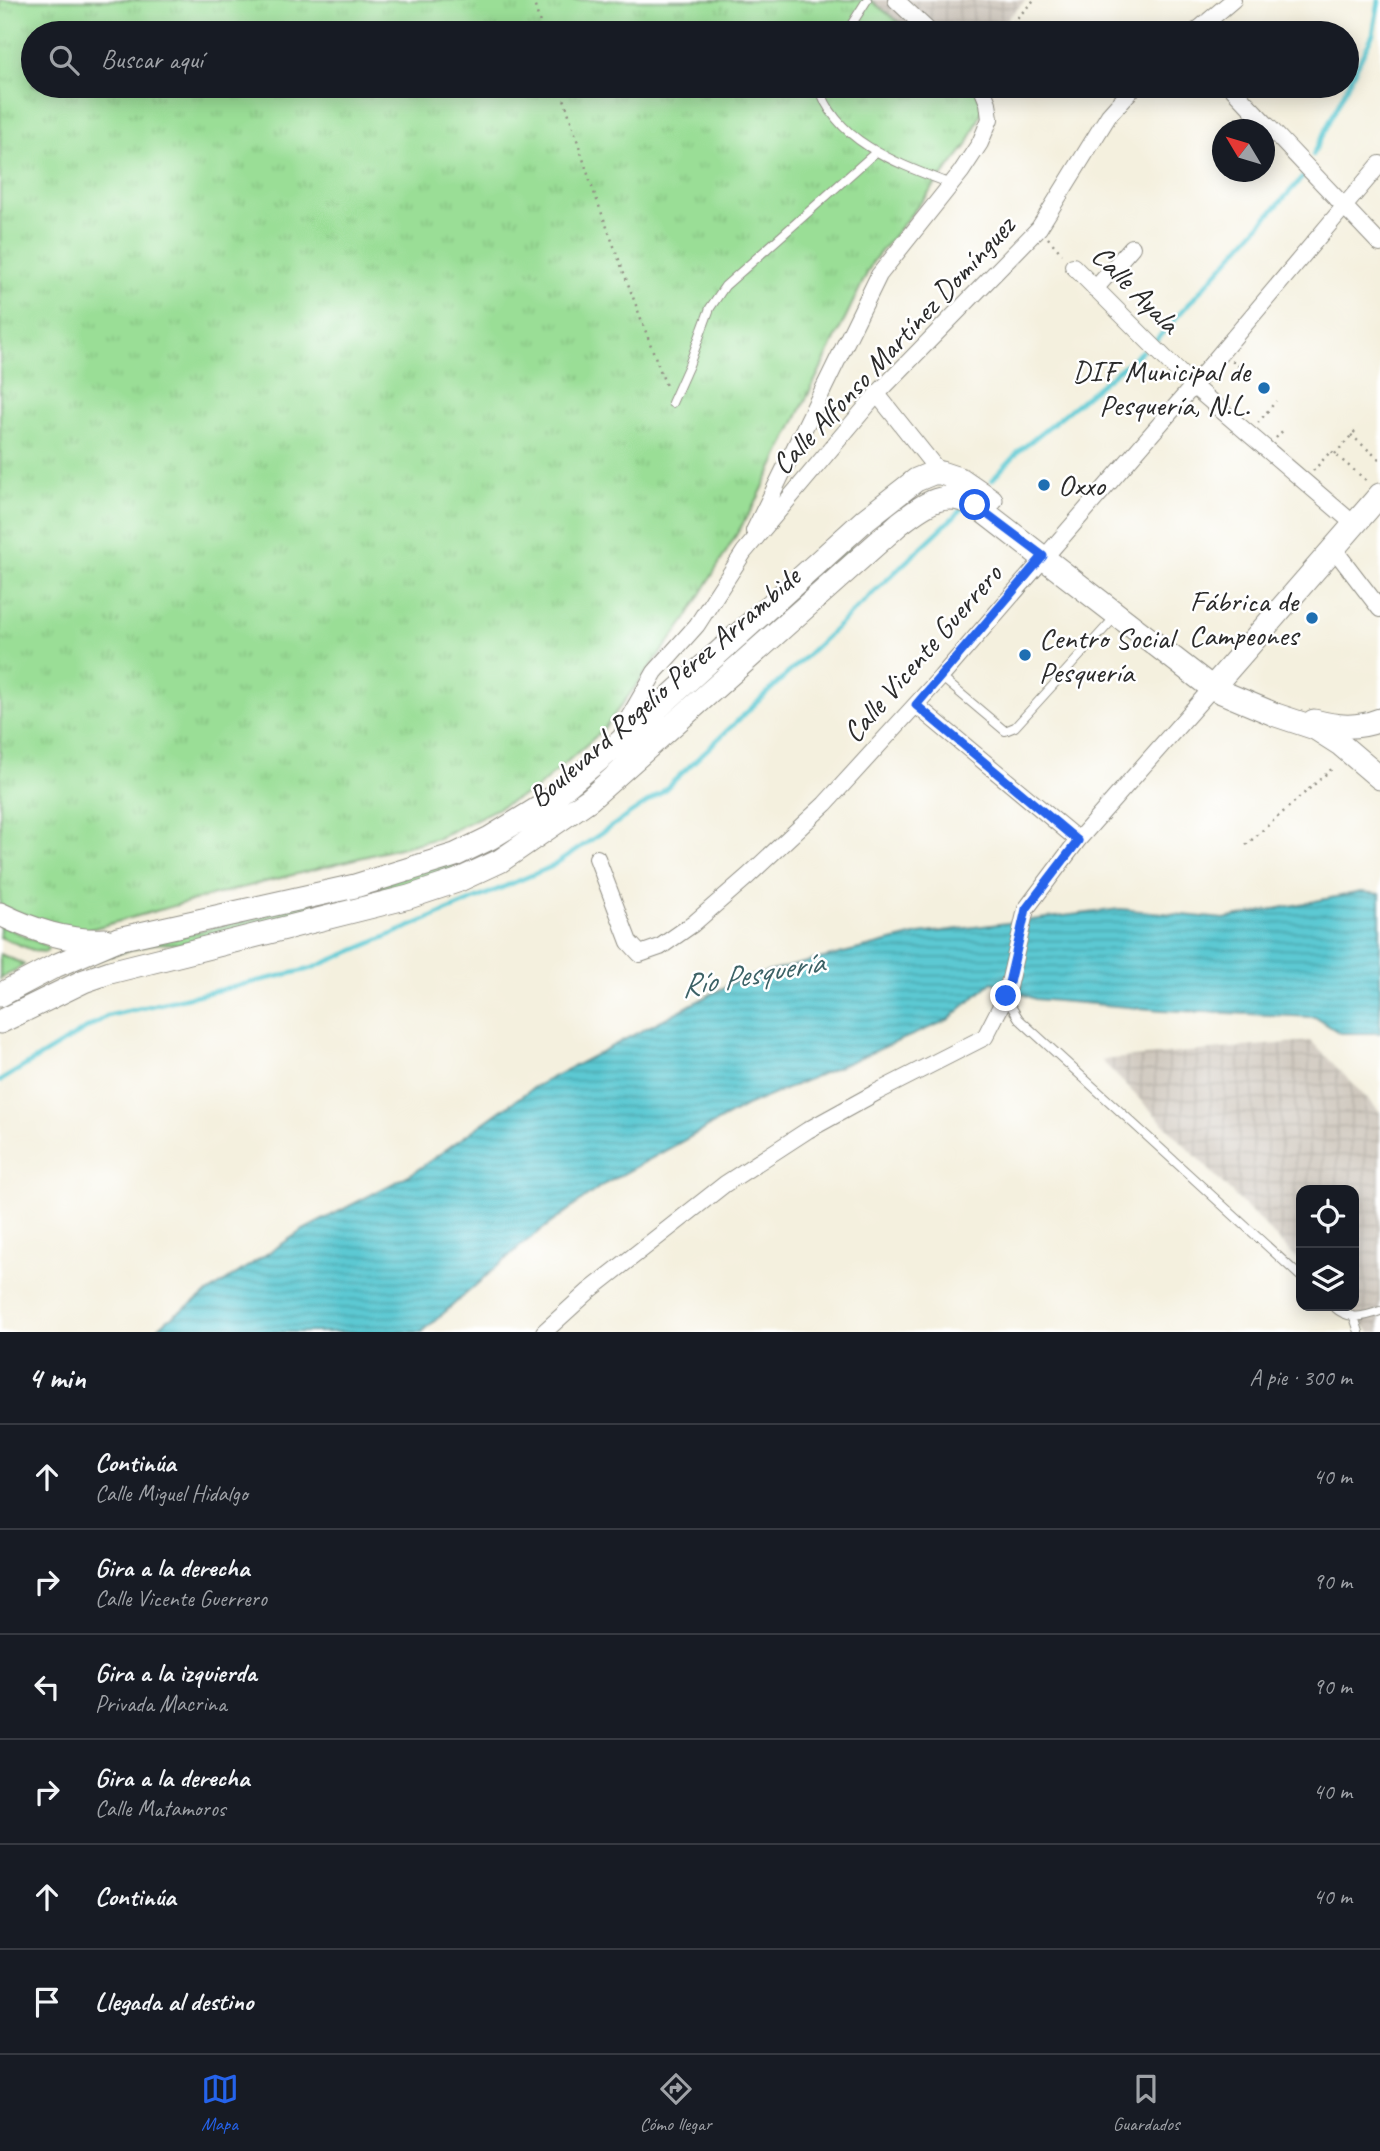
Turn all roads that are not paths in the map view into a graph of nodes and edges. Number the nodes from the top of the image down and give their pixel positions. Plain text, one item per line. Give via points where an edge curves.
1 (867, 0) edge
2 (896, 0) edge
3 (1233, 0) edge
4 (854, 21) edge
5 (918, 21) edge
6 (1208, 21) edge
7 (824, 98) edge
8 (986, 98) edge
9 (1125, 98) edge
10 (1242, 98) edge
11 (876, 152) junction
12 (1380, 164) edge
13 (951, 184) junction
14 (1345, 206) junction
15 (1380, 244) edge
16 (1132, 247) dead end
17 (1073, 266) road end
18 (1095, 289) junction
19 (1193, 386) junction
20 (877, 394) junction
21 (672, 403) road end
22 (941, 473) junction
23 (1376, 490) edge
24 (953, 497) junction
25 (1355, 525) junction
26 (1334, 549) junction
27 (744, 552) junction
28 (1046, 553) junction
29 (1380, 609) edge
30 (1120, 612) junction
31 (940, 677) junction
32 (1215, 686) junction
33 (916, 705) junction
34 (1380, 720) edge
35 (619, 743) junction
36 (634, 761) junction
37 (1380, 778) edge
38 (1078, 841) junction
39 (597, 858) dead end
40 (0, 914) edge
41 (118, 939) junction
42 (0, 995) edge
43 (1006, 996) junction
44 (0, 1022) edge
45 (1296, 1272) edge
46 (1340, 1311) edge
47 (1380, 1311) edge
48 (1354, 1317) junction
49 (544, 1332) edge
50 (1359, 1332) edge

1 - 4 lane
2 - 5 street
3 - 6 street
7 - 11 lane via 845,127
8 - 13 street via 990,119 975,151
9 - 20 street, Calle Alfonso Martínez Domínguez via 1038,228
10 - 14 street
11 - 13 lane
11 - 21 lane via 716,297
12 - 14 street, Calle Vicente Guerrero
13 - 27 street via 879,275
14 - 15 street
14 - 19 street, Calle Vicente Guerrero
16 - 18 street
17 - 18 street, Calle Ayala
18 - 19 street, Calle Ayala
19 - 25 street, Calle Ayala
19 - 28 street, Calle Vicente Guerrero
20 - 22 street
20 - 27 street, Calle Alfonso Martínez Domínguez
22 - 24 street
22 - 28 main road via 985,495
22 - 35 main road, Boulevard Rogelio Pérez Arrambide via 916,480 870,516
23 - 25 main road
24 - 28 main road via 975,505
24 - 36 main road, Boulevard Rogelio Pérez Arrambide via 928,503 900,523
25 - 26 main road
26 - 29 street
26 - 32 main road
27 - 35 street, Calle Alfonso Martínez Domínguez via 697,625 657,669
28 - 30 main road
28 - 31 street, Calle Vicente Guerrero
30 - 31 lane via 1015,727 1005,731
30 - 32 main road
31 - 33 street, Calle Vicente Guerrero
32 - 34 main road via 1330,725 1355,727
32 - 37 main road via 1315,728
32 - 38 street
33 - 38 street
33 - 39 street, Calle Vicente Guerrero via 825,804 693,924 660,947 640,954 629,942
35 - 36 main road
35 - 41 main road, Boulevard Rogelio Pérez Arrambide via 517,824 455,855 355,887
36 - 44 main road, Boulevard Rogelio Pérez Arrambide via 549,829 500,861 457,881 410,897 110,972
38 - 43 street via 1026,909
40 - 41 main road via 70,939
41 - 42 main road, Boulevard Rogelio Pérez Arrambide
43 - 45 lane via 1019,1019
43 - 49 street via 985,1037 843,1111 724,1184
46 - 48 lane
47 - 48 lane
48 - 50 lane

